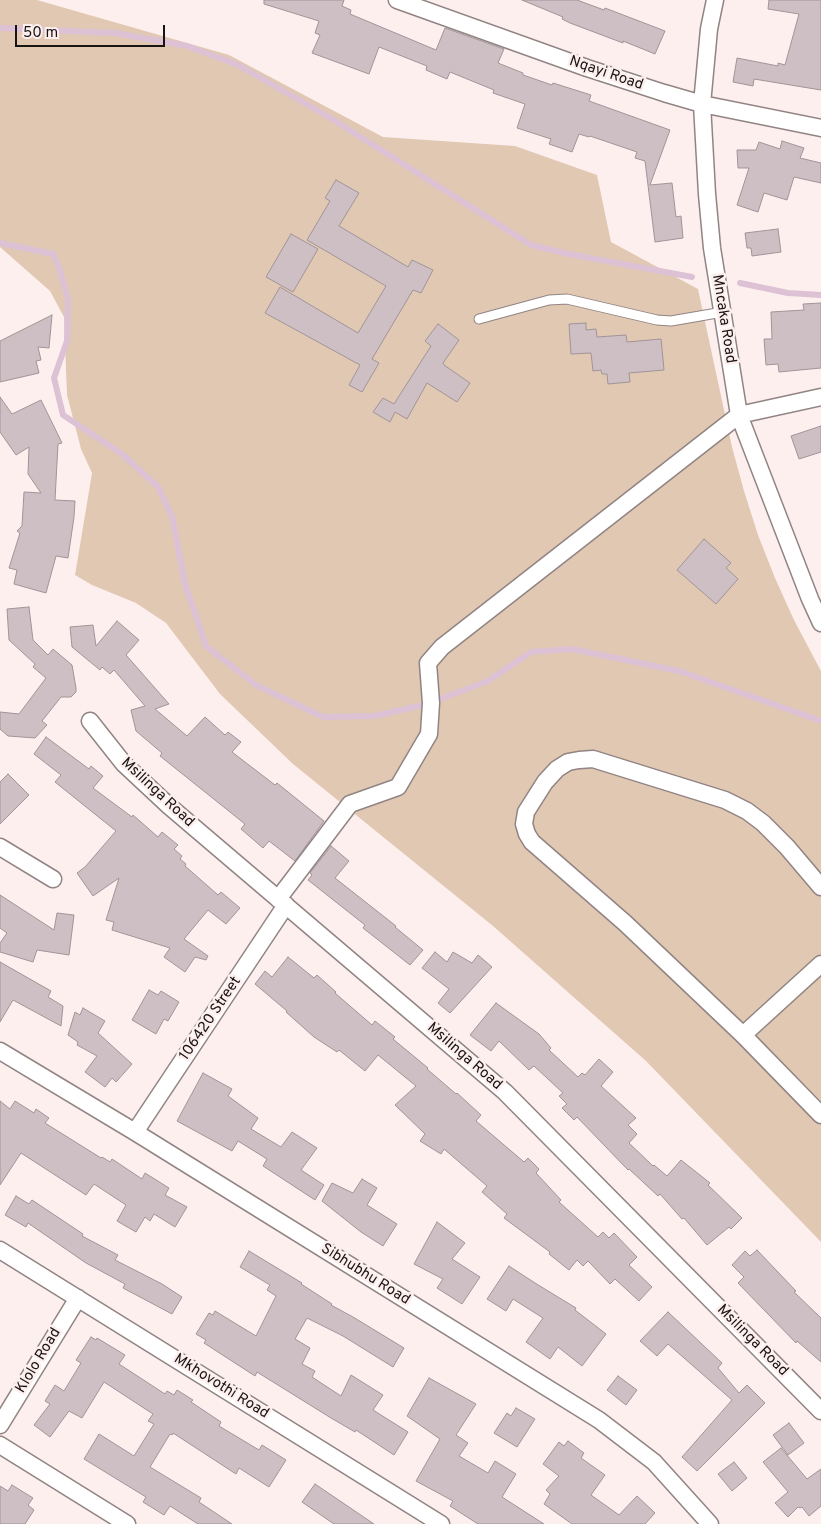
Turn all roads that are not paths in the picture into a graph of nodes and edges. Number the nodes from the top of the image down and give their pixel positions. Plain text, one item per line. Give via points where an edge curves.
1 (397, 0) edge
2 (715, 0) edge
3 (702, 104) junction
4 (821, 128) edge
5 (723, 312) junction
6 (479, 319) dead end
7 (821, 397) edge
8 (739, 415) junction
9 (821, 623) edge
10 (90, 721) dead end
11 (0, 847) edge
12 (53, 878) dead end
13 (821, 887) edge
14 (282, 902) junction
15 (821, 964) edge
16 (743, 1035) junction
17 (0, 1051) edge
18 (821, 1115) edge
19 (135, 1132) junction
20 (0, 1250) edge
21 (78, 1298) junction
22 (821, 1411) edge
23 (0, 1425) edge
24 (0, 1445) edge
25 (127, 1524) edge
26 (441, 1524) edge
27 (710, 1524) edge

1 - 3 street, Nqayi Road via 587,68
2 - 3 street, Mncaka Road
3 - 4 street, Nqayi Road
3 - 5 street, Mncaka Road via 712,248
5 - 6 lane via 671,321 657,320 567,299 549,300
5 - 8 street, Mncaka Road
7 - 8 street
8 - 9 street, Mncaka Road
8 - 14 street, 106420 Street via 442,647 428,663 429,734 398,787 350,804
10 - 14 street, Msilinga Road via 124,764
11 - 12 street
13 - 16 street via 787,847 747,811 725,800 594,759 574,761 557,769 526,812 524,824 532,842 625,922
14 - 19 street, 106420 Street
14 - 22 street, Msilinga Road via 505,1092
15 - 16 street
16 - 18 street
17 - 19 street, Sibhubhu Road
19 - 27 street, Sibhubhu Road via 599,1420 654,1462
20 - 21 street, Mkhovothi Road
21 - 23 street, Klolo Road
21 - 26 street, Mkhovothi Road
24 - 25 street

